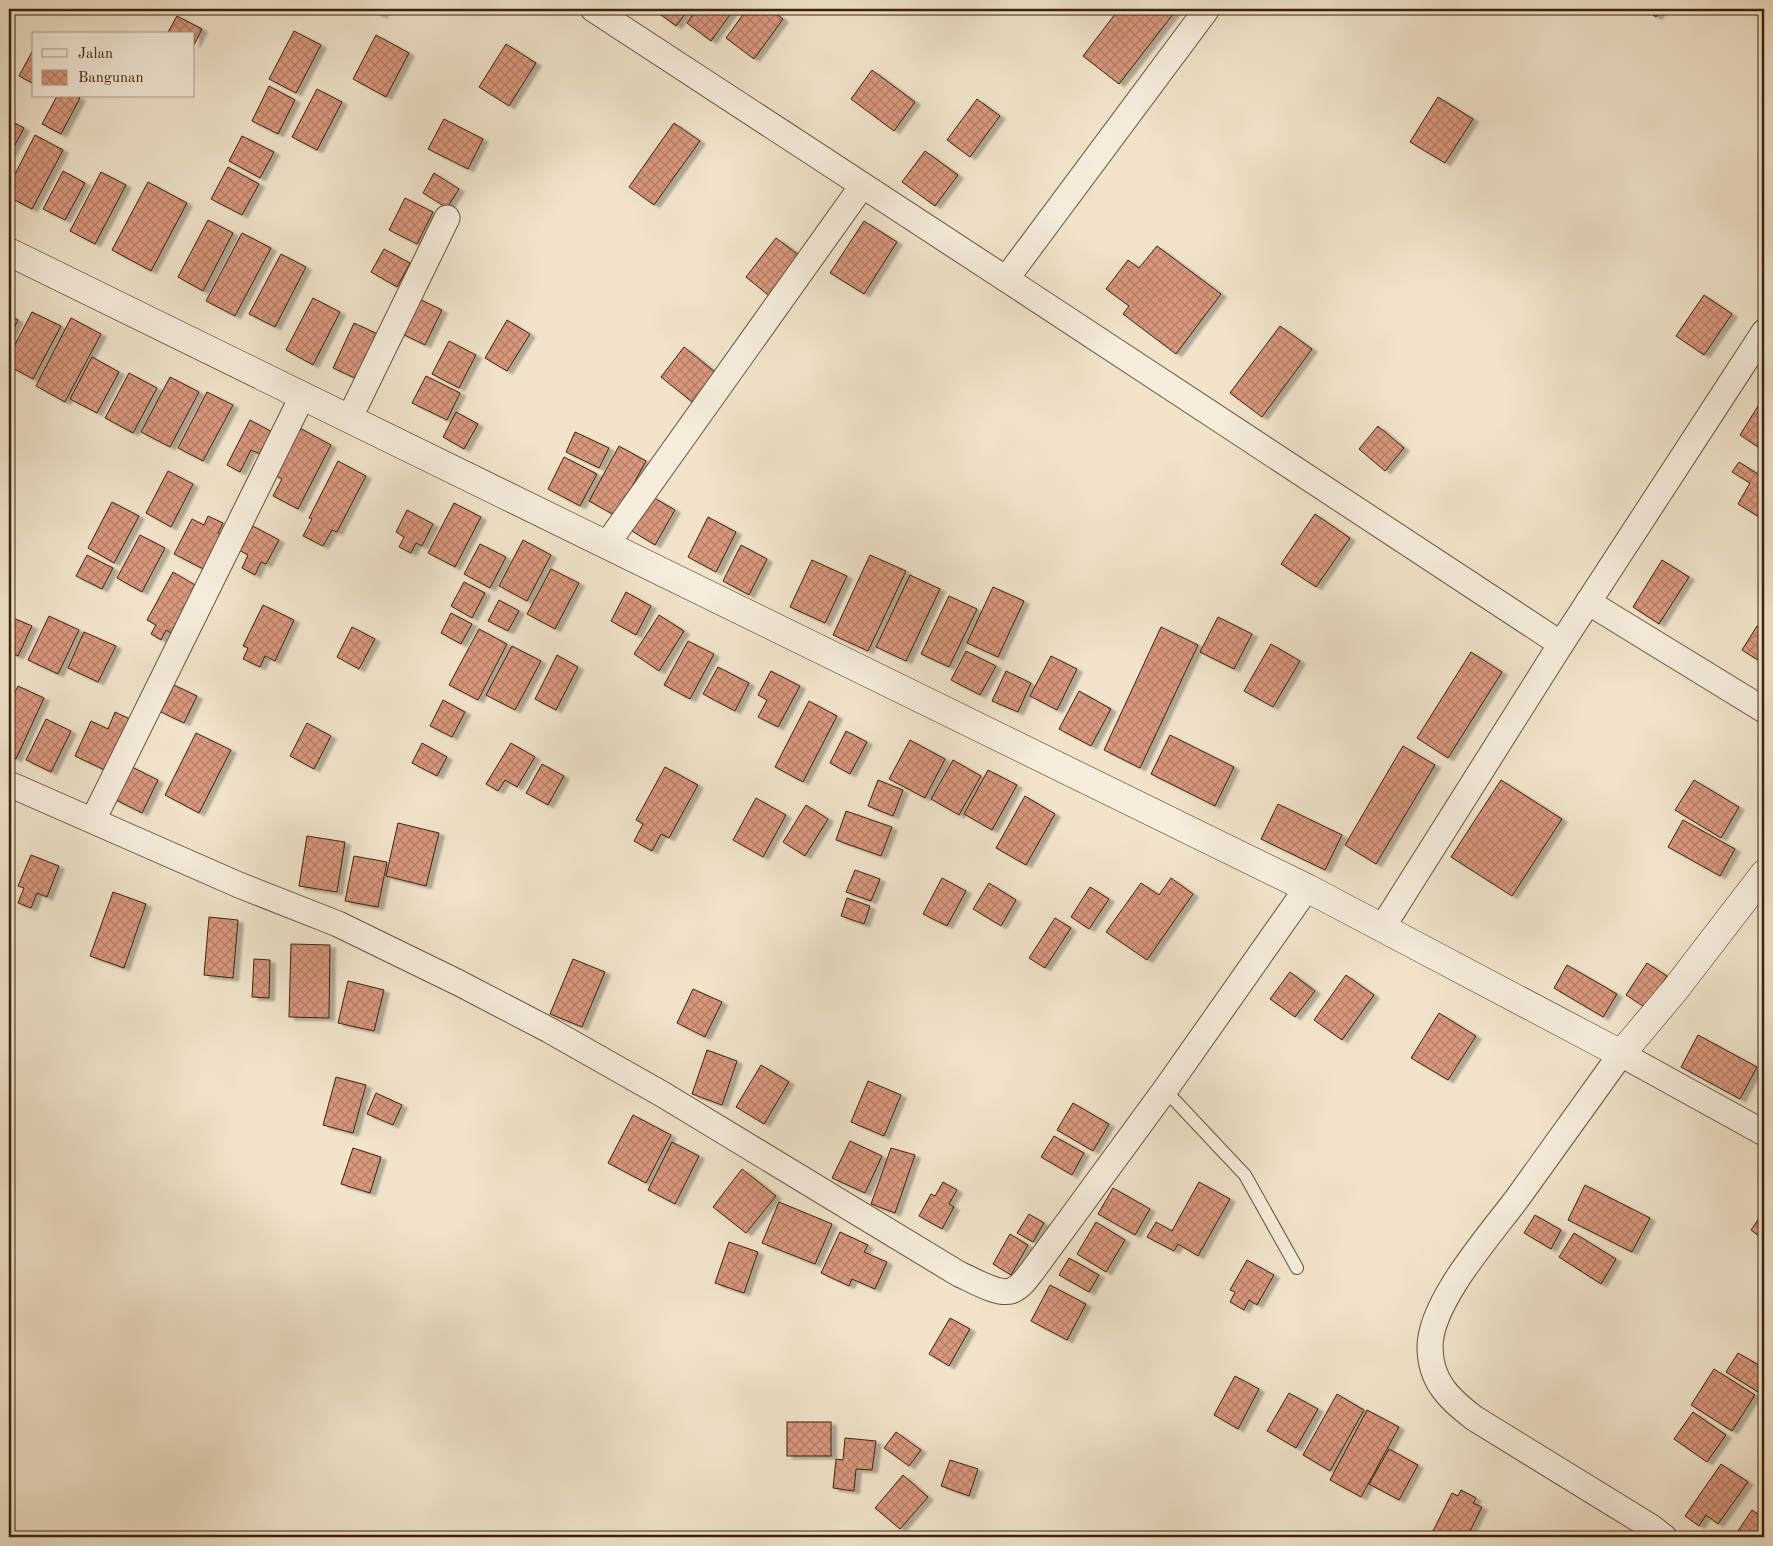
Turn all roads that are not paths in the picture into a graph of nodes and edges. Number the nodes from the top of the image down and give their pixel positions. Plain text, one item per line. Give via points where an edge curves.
1 (593, 9) edge
2 (1207, 9) edge
3 (862, 186) junction
4 (447, 218) dead end
5 (9, 252) edge
6 (1006, 279) junction
7 (1764, 332) edge
8 (302, 397) junction
9 (349, 419) junction
10 (607, 544) junction
11 (1588, 602) junction
12 (1561, 644) junction
13 (1764, 710) edge
14 (9, 784) edge
15 (93, 820) junction
16 (1764, 874) edge
17 (1307, 888) junction
18 (1382, 928) junction
19 (1621, 1054) junction
20 (1165, 1090) junction
21 (1764, 1133) edge
22 (1297, 1268) dead end
23 (1664, 1537) edge

1 - 3 street
2 - 6 street
3 - 6 street
3 - 10 street
4 - 9 street
5 - 8 street
6 - 12 street
7 - 11 street
8 - 9 street
8 - 15 street
9 - 10 street
10 - 17 street
11 - 12 street
11 - 13 street
12 - 18 street
14 - 15 street
15 - 20 street via 239,885 338,924 467,987 662,1094 959,1274 1001,1291 1010,1291 1025,1280
16 - 19 street
17 - 18 street
17 - 20 street
18 - 19 street
19 - 21 street
19 - 23 street via 1448,1293 1432,1328 1430,1347 1433,1370 1451,1400 1474,1418
20 - 22 lane via 1245,1174

